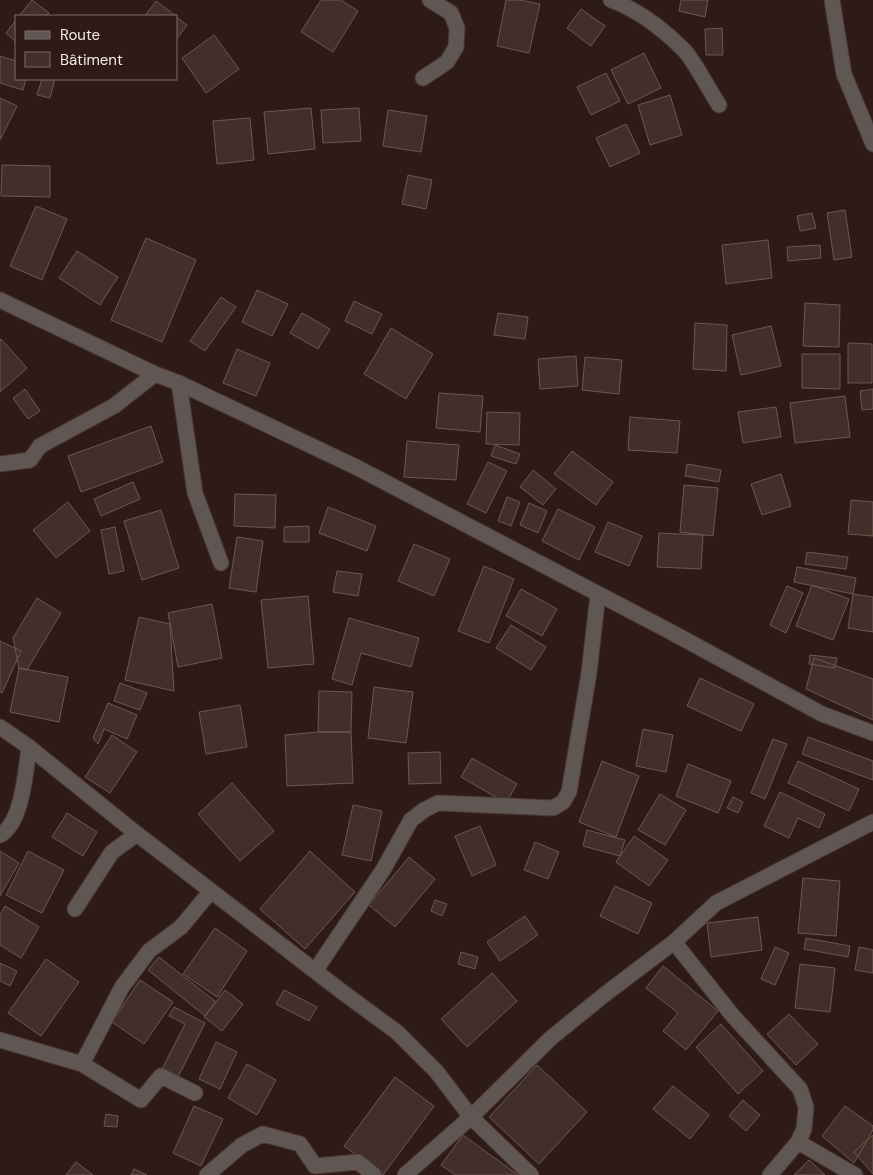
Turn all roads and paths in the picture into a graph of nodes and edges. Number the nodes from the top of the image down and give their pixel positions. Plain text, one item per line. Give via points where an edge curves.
1 (430, 0) edge
2 (611, 0) edge
3 (832, 0) edge
4 (423, 78) dead end
5 (719, 105) dead end
6 (873, 144) edge
7 (0, 300) edge
8 (155, 374) junction
9 (179, 383) junction
10 (0, 464) edge
11 (221, 563) dead end
12 (598, 594) junction
13 (0, 727) edge
14 (873, 733) edge
15 (29, 747) junction
16 (873, 822) edge
17 (137, 834) junction
18 (0, 835) edge
19 (211, 891) junction
20 (75, 909) dead end
21 (674, 942) junction
22 (315, 971) junction
23 (0, 1040) edge
24 (82, 1064) junction
25 (195, 1093) dead end
26 (472, 1117) junction
27 (798, 1142) junction
28 (207, 1175) edge
29 (374, 1175) edge
30 (405, 1175) edge
31 (530, 1175) edge
32 (770, 1175) edge
33 (855, 1175) edge

1 - 4 street via 451,14 457,28 456,47 446,62
2 - 5 street via 646,17 684,50
3 - 6 street via 844,74
7 - 8 street
8 - 9 street
8 - 10 street via 114,406 40,446 30,460
9 - 11 street via 195,493
9 - 12 street via 356,467
12 - 14 street via 822,714
12 - 22 street via 588,682 569,792 563,802 552,808 438,803 424,810 411,820 383,870
13 - 15 street
15 - 17 street
15 - 18 street via 22,799 6,832
16 - 21 street via 716,903
17 - 19 street
17 - 20 street via 112,852
19 - 22 street
19 - 24 street via 181,927 149,950 122,987
21 - 26 street via 550,1038
21 - 27 street via 733,1016 800,1089 806,1107 804,1129
22 - 26 street via 398,1033 436,1071
23 - 24 street
24 - 25 street via 141,1100 161,1076
26 - 30 street
26 - 31 street
27 - 32 street
27 - 33 street
28 - 29 street via 242,1145 263,1134 300,1144 315,1166 358,1162

